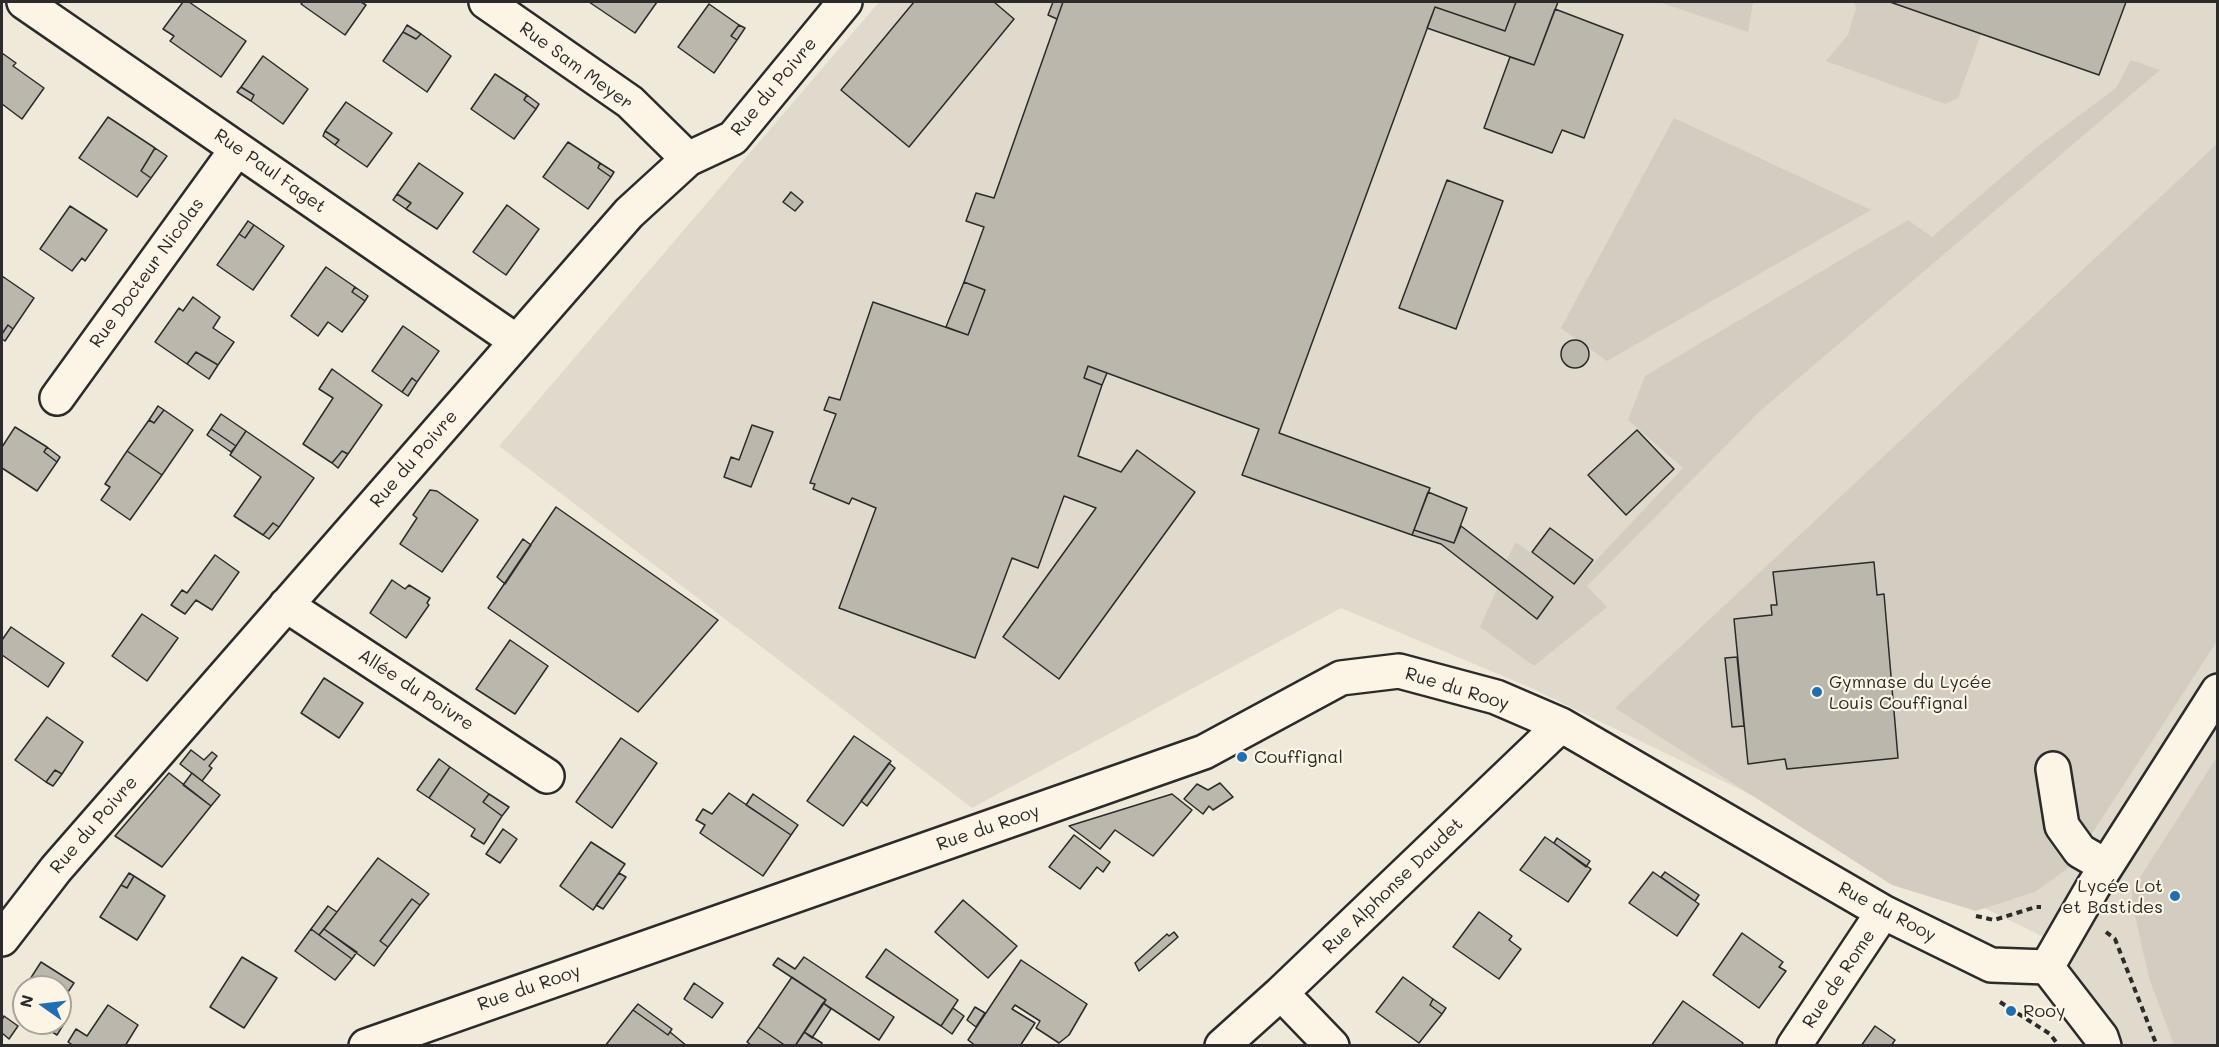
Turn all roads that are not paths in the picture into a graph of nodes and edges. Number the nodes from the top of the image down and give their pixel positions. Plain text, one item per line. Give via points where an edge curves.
1 (24, 2) edge
2 (486, 2) edge
3 (845, 2) edge
4 (237, 149) junction
5 (688, 159) junction
6 (516, 341) junction
7 (57, 398) dead end
8 (286, 605) junction
9 (2217, 691) edge
10 (1561, 725) junction
11 (2053, 769) dead end
12 (547, 776) dead end
13 (2106, 866) junction
14 (1883, 912) junction
15 (2, 939) edge
16 (2047, 967) junction
17 (1281, 993) junction
18 (366, 1046) edge
19 (1222, 1046) edge
20 (1332, 1046) edge
21 (1794, 1046) edge
22 (2104, 1046) edge

1 - 4 street, Rue Paul Faget
2 - 5 street, Rue Sam Meyer via 630,102
3 - 5 street, Rue du Poivre via 733,138
4 - 6 street, Rue Paul Faget
4 - 7 street, Rue Docteur Nicolas
5 - 6 street, Rue du Poivre via 629,213
6 - 8 street, Rue du Poivre
8 - 12 street, Allée du Poivre
8 - 15 street, Rue du Poivre via 56,869
9 - 13 street
10 - 14 street, Rue du Rooy
10 - 17 street, Rue Alphonse Daudet
10 - 18 street, Rue du Rooy via 1496,698 1399,671 1341,678 1204,752
11 - 13 street via 2062,826 2080,851
13 - 16 street
14 - 16 street, Rue du Rooy via 1990,965
14 - 21 street, Rue de Rome
16 - 22 street
17 - 19 street, Rue Alphonse Daudet
17 - 20 street

